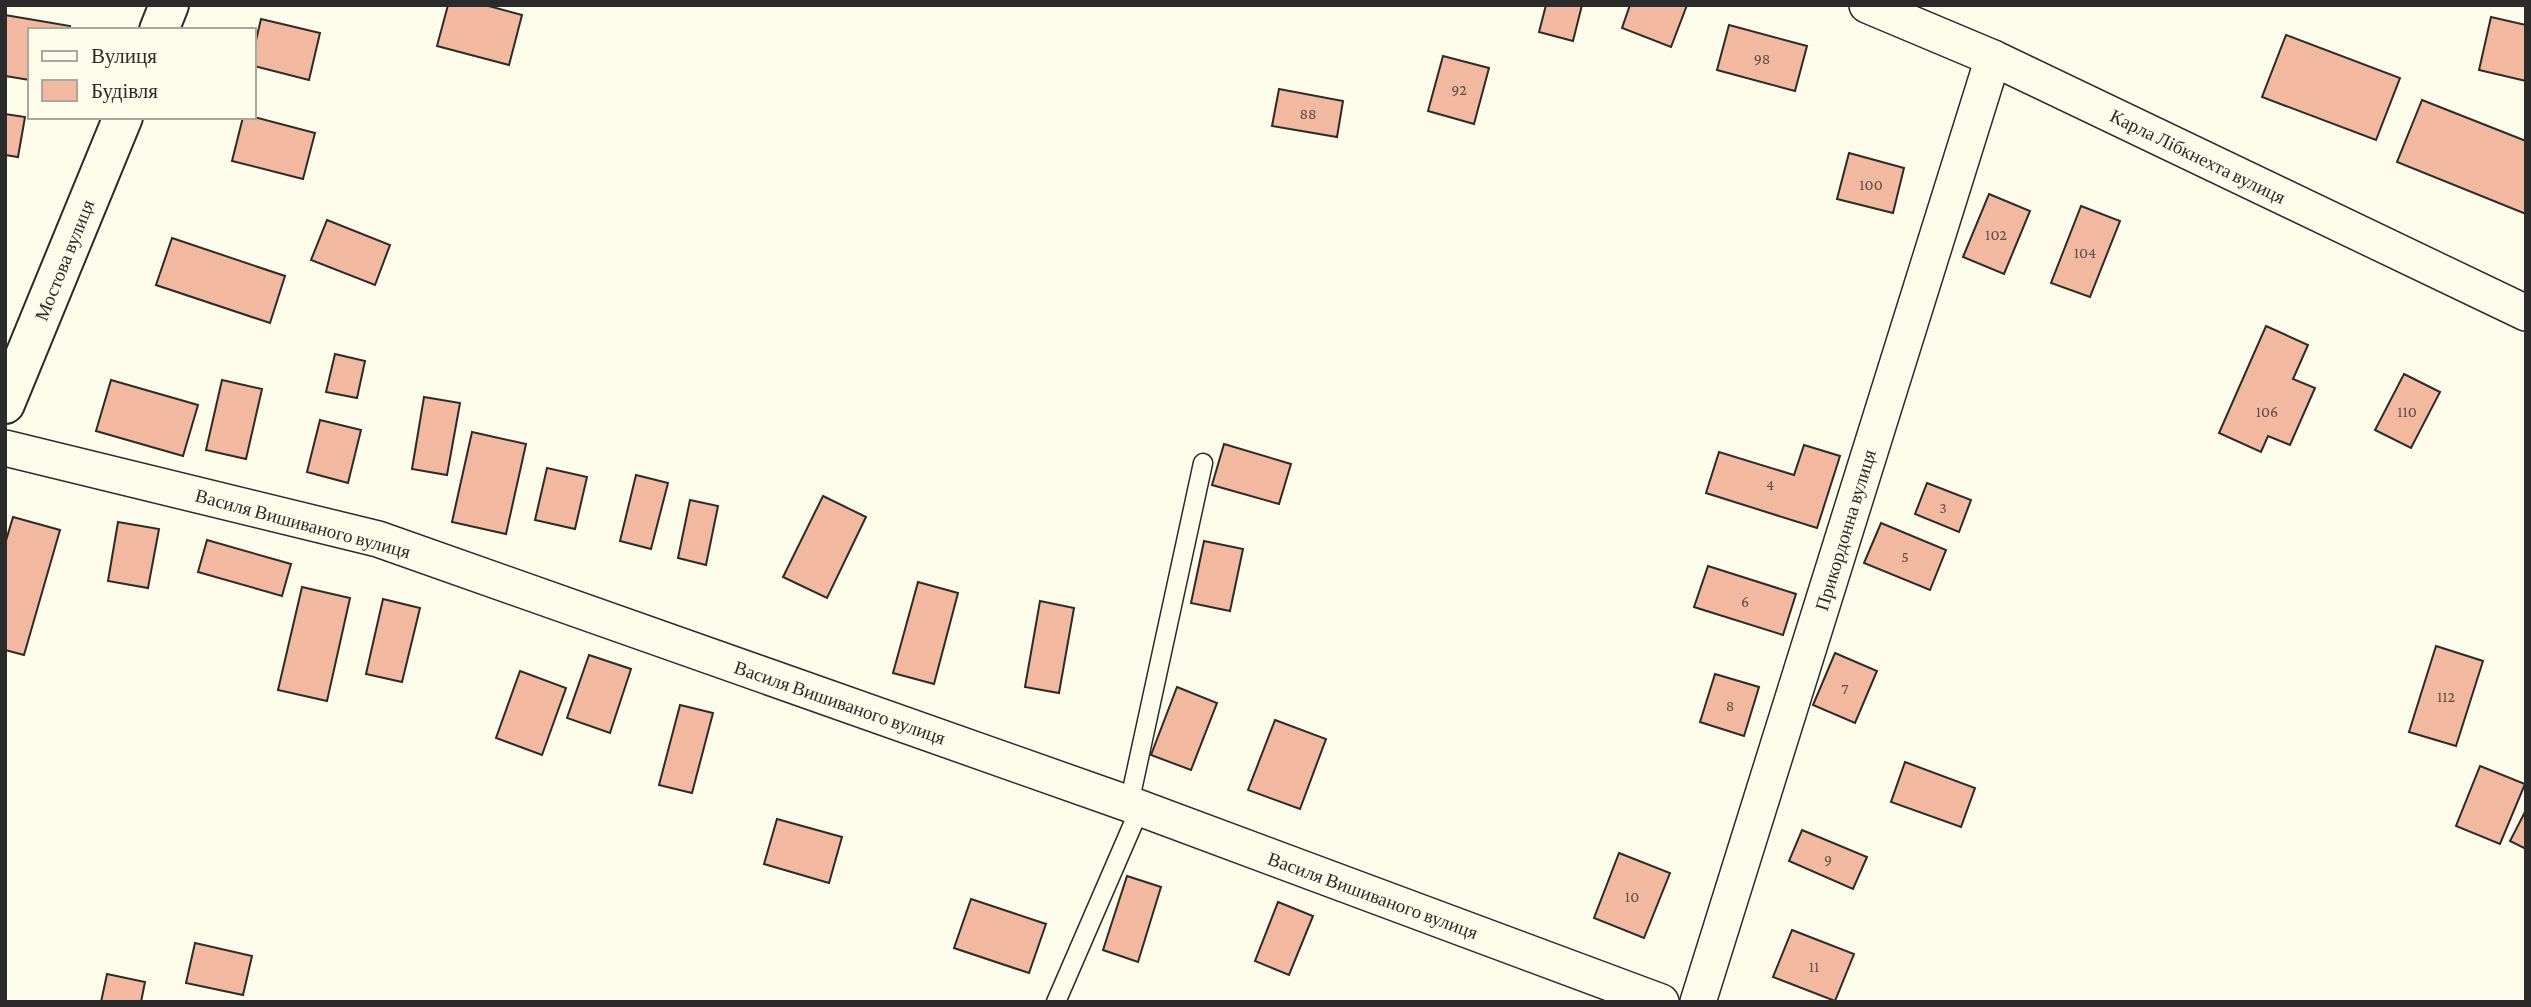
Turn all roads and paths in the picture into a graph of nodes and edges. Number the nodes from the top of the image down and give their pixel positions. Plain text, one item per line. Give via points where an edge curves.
1 (169, 5) edge
2 (1867, 5) edge
3 (160, 28) edge
4 (1993, 58) junction
5 (122, 119) edge
6 (2526, 313) edge
7 (5, 404) edge
8 (5, 448) edge
9 (1203, 463) dead end
10 (1135, 806) junction
11 (1056, 1002) edge
12 (1661, 1002) edge
13 (1698, 1002) edge

1 - 3 street
2 - 4 street, Карла Лібкнехта вулиця
4 - 6 street, Карла Лібкнехта вулиця
4 - 13 street, Прикордонна вулиця
5 - 7 street, Мостова вулиця
8 - 10 street, Василя Вишиваного вулиця via 377,539
9 - 10 lane
10 - 11 lane
10 - 12 street, Василя Вишиваного вулиця

